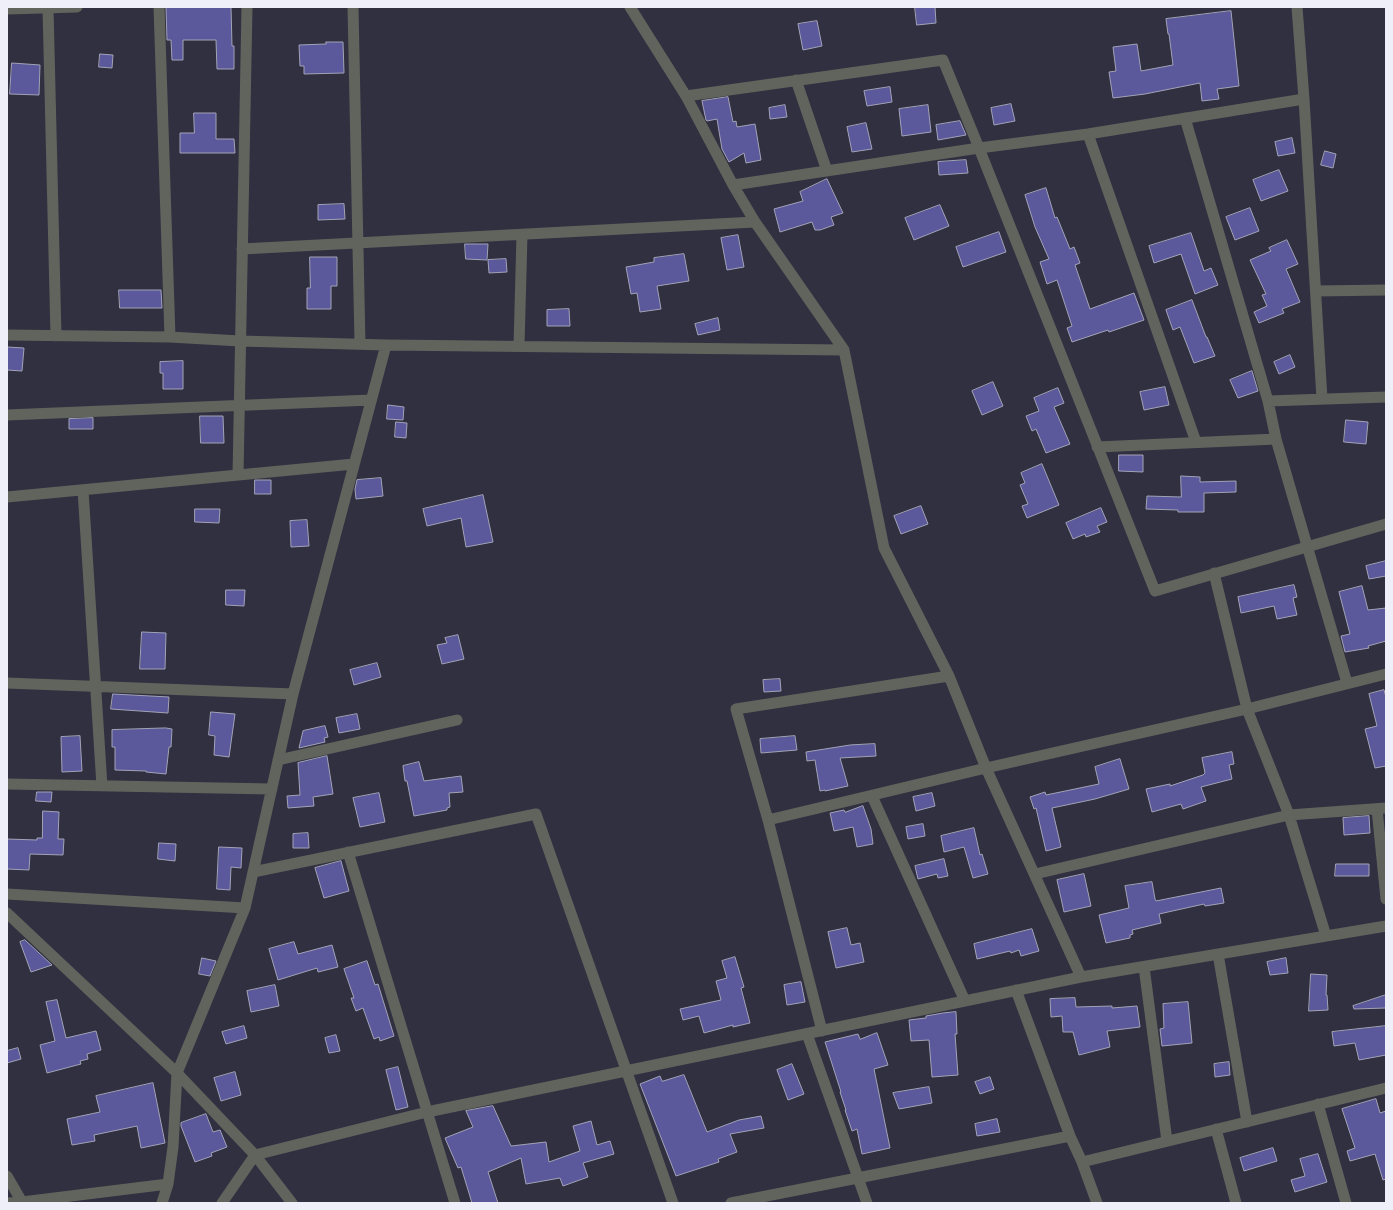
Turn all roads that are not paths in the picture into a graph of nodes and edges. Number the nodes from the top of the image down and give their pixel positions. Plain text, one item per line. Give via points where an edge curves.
1 (77, 7) edge
2 (158, 7) edge
3 (247, 7) edge
4 (353, 7) edge
5 (630, 7) edge
6 (1297, 7) edge
7 (48, 8) edge
8 (7, 9) edge
9 (796, 80) junction
10 (686, 96) junction
11 (1304, 99) junction
12 (1185, 118) junction
13 (1088, 134) junction
14 (979, 148) junction
15 (827, 171) junction
16 (733, 185) junction
17 (755, 222) junction
18 (522, 235) junction
19 (358, 244) junction
20 (242, 249) junction
21 (1316, 290) junction
22 (1386, 290) edge
23 (7, 335) edge
24 (56, 336) junction
25 (170, 337) junction
26 (240, 341) junction
27 (360, 344) junction
28 (386, 345) junction
29 (519, 346) junction
30 (844, 350) junction
31 (1386, 397) edge
32 (1322, 399) junction
33 (371, 400) junction
34 (1268, 401) junction
35 (239, 405) junction
36 (7, 415) edge
37 (1276, 439) junction
38 (1196, 442) junction
39 (1097, 447) junction
40 (354, 464) junction
41 (238, 475) junction
42 (83, 490) junction
43 (7, 497) edge
44 (1386, 524) edge
45 (1307, 546) junction
46 (1214, 574) junction
47 (1386, 674) edge
48 (949, 676) junction
49 (7, 683) edge
50 (1347, 683) junction
51 (95, 686) junction
52 (293, 694) junction
53 (1247, 709) junction
54 (457, 720) dead end
55 (278, 760) junction
56 (986, 768) junction
57 (7, 784) edge
58 (102, 786) junction
59 (272, 789) junction
60 (872, 796) junction
61 (1382, 809) edge
62 (1289, 815) junction
63 (768, 820) junction
64 (348, 852) junction
65 (253, 872) junction
66 (1035, 874) junction
67 (7, 894) edge
68 (1386, 899) edge
69 (245, 908) junction
70 (7, 912) edge
71 (1386, 926) edge
72 (1326, 936) junction
73 (1218, 954) junction
74 (1144, 967) junction
75 (1081, 977) junction
76 (1016, 990) junction
77 (965, 1001) junction
78 (822, 1031) junction
79 (807, 1034) junction
80 (626, 1071) junction
81 (177, 1073) junction
82 (1386, 1088) edge
83 (1318, 1104) junction
84 (427, 1112) junction
85 (1246, 1122) junction
86 (1216, 1129) junction
87 (1070, 1136) junction
88 (1167, 1141) junction
89 (255, 1155) junction
90 (1082, 1162) junction
91 (7, 1176) edge
92 (858, 1178) junction
93 (168, 1184) junction
94 (22, 1202) edge
95 (7, 1203) edge
96 (162, 1203) edge
97 (222, 1203) edge
98 (292, 1203) edge
99 (455, 1203) edge
100 (673, 1203) edge
101 (731, 1203) edge
102 (867, 1203) edge
103 (1097, 1203) edge
104 (1236, 1203) edge
105 (1346, 1203) edge

1 - 7 street
2 - 25 street
3 - 20 street
4 - 19 street
5 - 10 street
6 - 11 street
7 - 8 street
7 - 24 street
9 - 10 street
9 - 14 street via 943,60
9 - 15 street
10 - 16 street
11 - 12 street
11 - 21 street
12 - 13 street
12 - 34 street
13 - 14 street
13 - 38 street
14 - 15 street
14 - 39 street
15 - 16 street
16 - 17 street
17 - 18 street
17 - 30 street
18 - 19 street
18 - 29 street
19 - 20 street
19 - 27 street
20 - 26 street
21 - 22 street
21 - 32 street
23 - 24 street
24 - 25 street
25 - 26 street
26 - 27 street
26 - 35 street
27 - 28 street
28 - 29 street
28 - 33 street
29 - 30 street
30 - 48 street via 884,548
31 - 32 street
32 - 34 street
33 - 35 street
33 - 40 street
34 - 37 street
35 - 36 street
35 - 41 street
37 - 38 street
37 - 45 street
38 - 39 street
39 - 46 street via 1155,591
40 - 41 street
40 - 52 street
41 - 42 street
42 - 43 street
42 - 51 street
44 - 45 street
45 - 46 street
45 - 50 street
46 - 53 street
47 - 50 street
48 - 56 street
48 - 63 street via 736,709
49 - 51 street
50 - 53 street
51 - 52 street
51 - 58 street
52 - 55 street
53 - 56 street
53 - 62 street
54 - 55 street
55 - 59 street
56 - 60 street
56 - 66 street
57 - 58 street
58 - 59 street
59 - 65 street
60 - 63 street
60 - 77 street
61 - 62 street
61 - 68 street
62 - 66 street
62 - 72 street
63 - 78 street
64 - 65 street
64 - 80 street via 536,814
64 - 84 street
65 - 69 street
66 - 75 street
67 - 69 street
69 - 81 street
70 - 81 street
71 - 72 street
72 - 73 street
73 - 74 street
73 - 85 street
74 - 75 street
74 - 88 street
75 - 76 street
76 - 77 street
76 - 87 street
77 - 78 street
78 - 79 street
79 - 80 street
79 - 92 street
80 - 84 street
80 - 100 street
81 - 89 street
81 - 93 street
82 - 83 street
83 - 85 street
83 - 105 street
84 - 89 street
84 - 99 street
85 - 86 street
86 - 88 street
86 - 104 street
87 - 90 street
87 - 92 street
88 - 90 street
89 - 97 street
89 - 98 street
90 - 103 street
91 - 94 street
92 - 101 street
92 - 102 street
93 - 94 street
93 - 96 street
94 - 95 street

